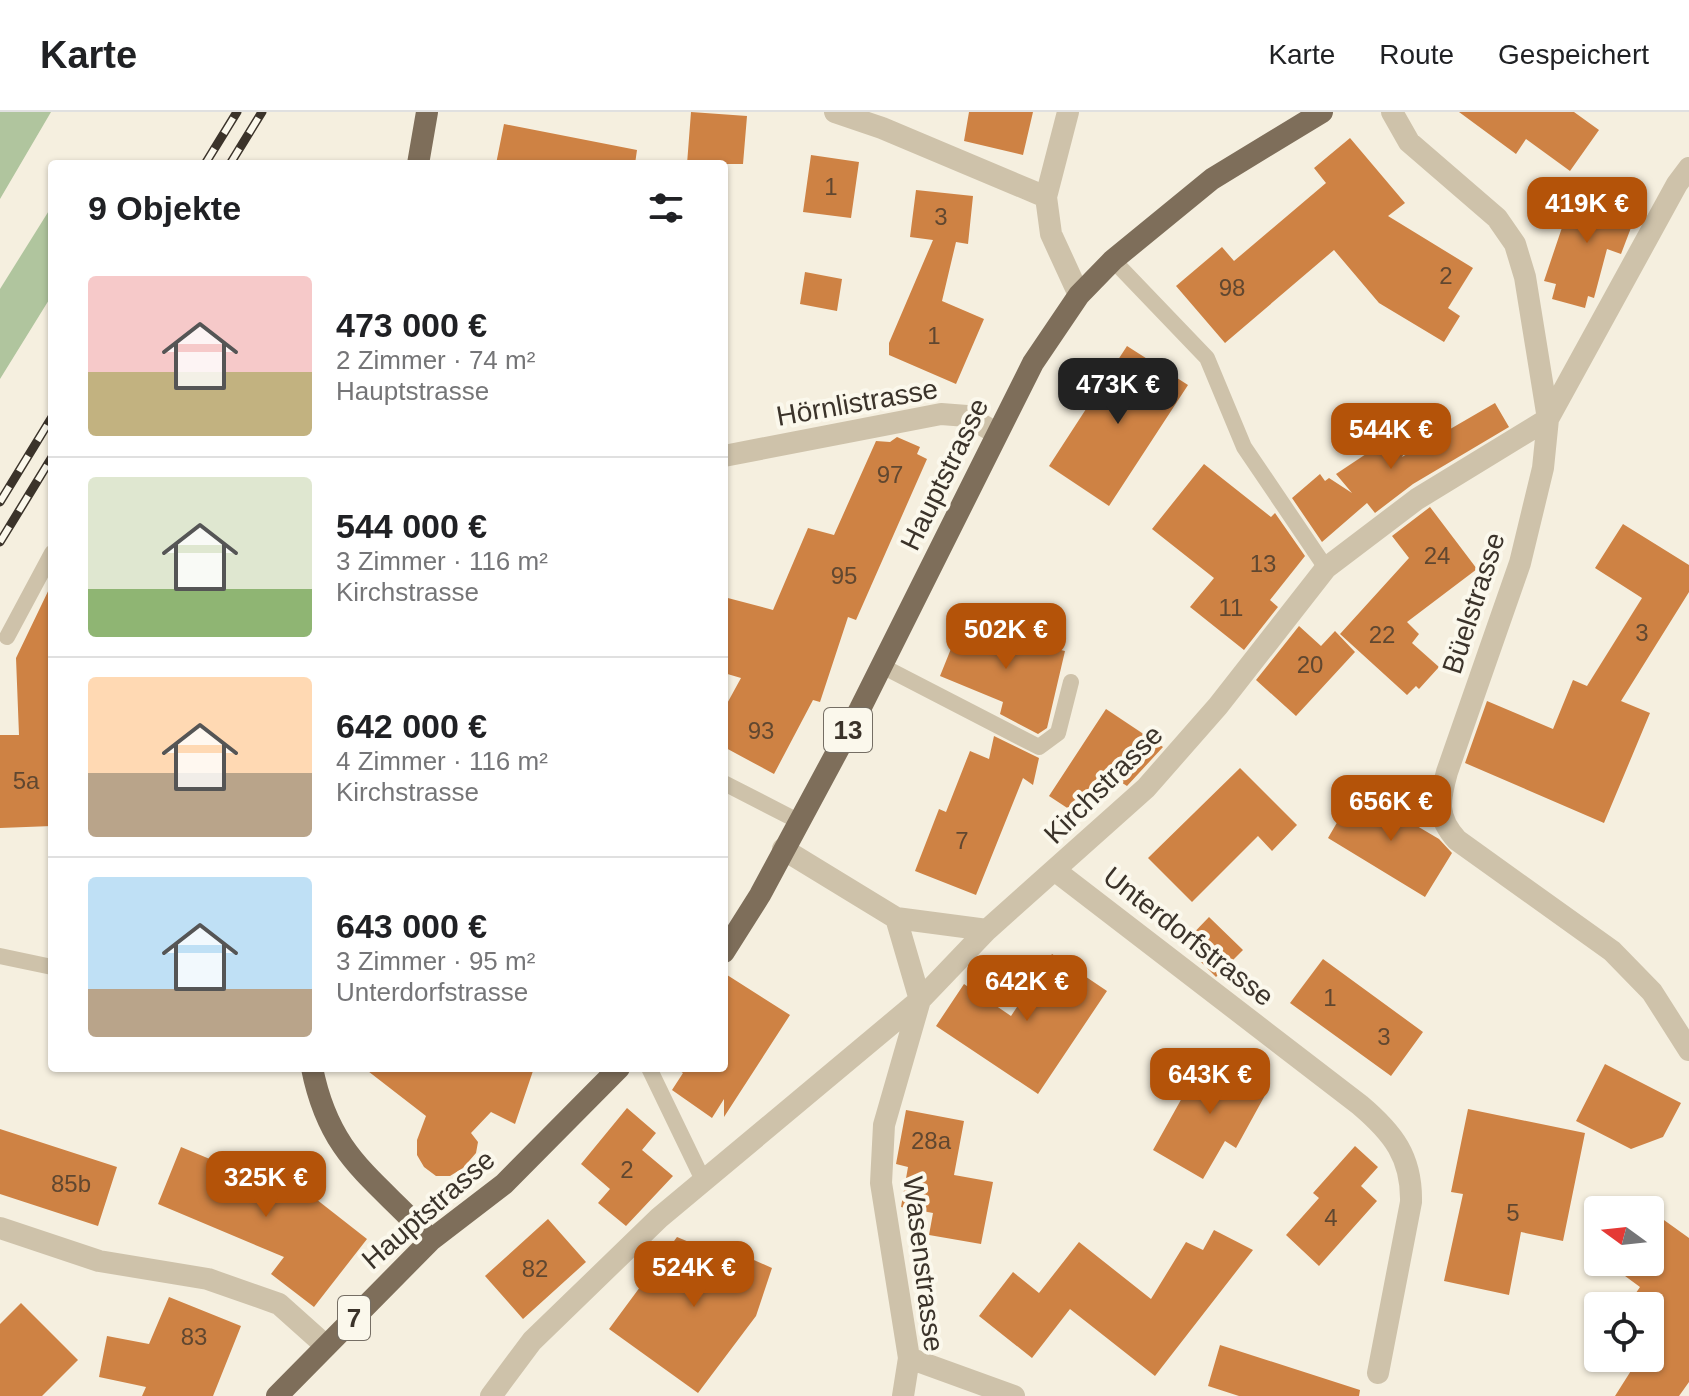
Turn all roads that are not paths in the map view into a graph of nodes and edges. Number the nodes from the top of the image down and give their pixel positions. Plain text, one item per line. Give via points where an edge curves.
1 (427, 112) edge
2 (835, 112) edge
3 (1068, 112) edge
4 (1322, 112) edge
5 (1392, 112) edge
6 (882, 120) edge
7 (419, 160) edge
8 (1689, 168) edge
9 (1046, 197) junction
10 (1113, 260) junction
11 (1079, 295) junction
12 (1548, 419) junction
13 (996, 433) junction
14 (728, 455) edge
15 (48, 560) edge
16 (1326, 568) junction
17 (7, 637) dead end
18 (882, 666) junction
19 (1071, 682) dead end
20 (728, 785) edge
21 (798, 821) junction
22 (783, 849) junction
23 (1057, 872) junction
24 (896, 918) junction
25 (731, 928) edge
26 (987, 930) junction
27 (0, 956) edge
28 (48, 966) edge
29 (920, 1000) junction
30 (1689, 1050) edge
31 (313, 1072) edge
32 (615, 1072) edge
33 (651, 1072) edge
34 (703, 1180) junction
35 (0, 1228) edge
36 (431, 1240) junction
37 (326, 1346) junction
38 (909, 1358) junction
39 (1378, 1373) dead end
40 (277, 1396) edge
41 (491, 1396) edge
42 (903, 1396) edge
43 (1014, 1396) edge

1 - 7 main road
2 - 6 street
3 - 9 street
4 - 10 main road, Hauptstrasse / 13 via 1212,179
5 - 12 street, Büelstrasse via 1409,142 1497,218 1515,244
6 - 9 street
8 - 12 street, Kirchstrasse
9 - 11 street via 1051,234
10 - 11 main road, Hauptstrasse / 13
10 - 16 lane via 1207,358 1244,447
11 - 13 main road, Hauptstrasse / 13 via 1033,363
12 - 16 street, Kirchstrasse via 1417,499
12 - 30 street, Büelstrasse via 1531,522 1447,772 1440,818 1469,850 1612,951 1652,992
13 - 14 street, Hörnlistrasse via 967,416 941,414
13 - 18 main road, Hauptstrasse / 13
15 - 17 lane
16 - 23 street, Kirchstrasse via 1175,757
18 - 19 lane via 1039,747 1058,733
18 - 21 main road, Hauptstrasse / 13
20 - 21 lane
21 - 22 main road, Hauptstrasse / 13
22 - 24 street
22 - 25 main road, Hauptstrasse / 13
23 - 26 street, Kirchstrasse
23 - 39 street, Unterdorfstrasse via 1360,1105 1396,1140 1411,1176 1411,1202
24 - 26 street
24 - 29 street
26 - 29 street, Kirchstrasse
27 - 28 lane
29 - 34 street, Kirchstrasse
29 - 38 street, Wasenstrasse via 884,1125 881,1183
31 - 36 main road via 341,1148
32 - 36 main road, Hauptstrasse via 504,1184
33 - 34 lane
34 - 41 street, Kirchstrasse via 541,1332
35 - 37 street via 99,1261 208,1279 279,1304
36 - 37 main road, Hauptstrasse / 7
37 - 40 main road, Hauptstrasse / 7
38 - 42 street, Wasenstrasse
38 - 43 street

